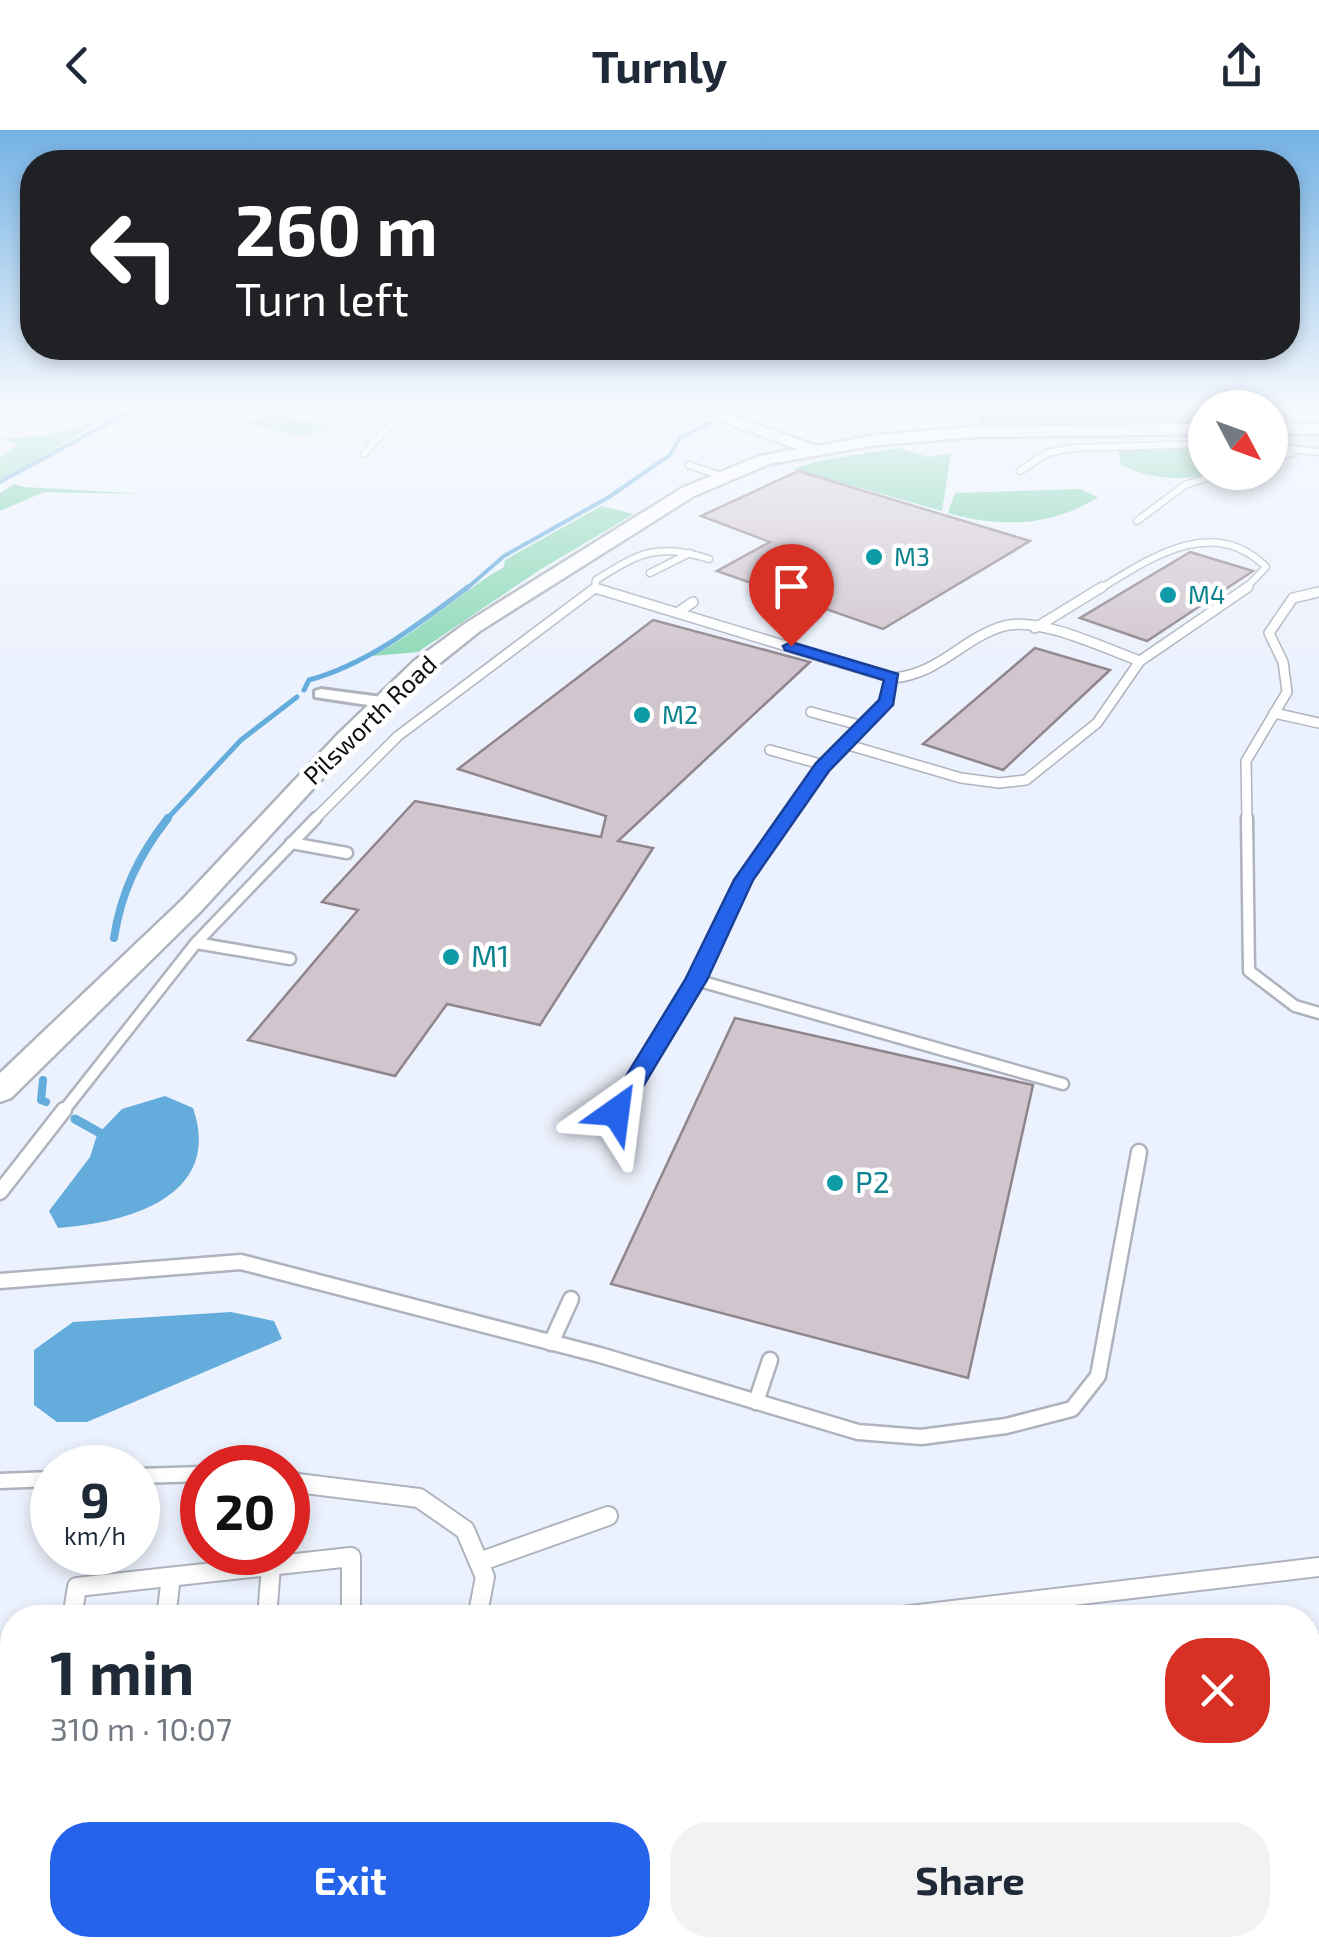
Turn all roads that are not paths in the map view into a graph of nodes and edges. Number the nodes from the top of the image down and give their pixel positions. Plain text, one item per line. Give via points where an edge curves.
1 (689, 493) edge
2 (1174, 493) edge
3 (1137, 521) dead end
4 (690, 553) junction
5 (709, 559) dead end
6 (650, 573) dead end
7 (595, 588) junction
8 (1319, 592) edge
9 (692, 602) dead end
10 (680, 611) junction
11 (1035, 628) junction
12 (841, 649) dead end
13 (828, 658) junction
14 (1140, 661) junction
15 (892, 678) junction
16 (321, 694) dead end
17 (382, 702) junction
18 (811, 712) dead end
19 (1274, 713) junction
20 (1319, 723) edge
21 (863, 726) junction
22 (846, 744) junction
23 (770, 750) dead end
24 (824, 766) junction
25 (291, 843) junction
26 (347, 853) dead end
27 (196, 944) junction
28 (290, 959) dead end
29 (696, 980) junction
30 (1319, 1013) edge
31 (1062, 1084) dead end
32 (0, 1092) edge
33 (616, 1112) dead end
34 (1139, 1152) dead end
35 (0, 1192) edge
36 (0, 1281) edge
37 (571, 1299) dead end
38 (551, 1342) junction
39 (770, 1360) dead end
40 (756, 1402) junction
41 (30, 1480) edge
42 (0, 1481) edge
43 (310, 1485) edge
44 (608, 1516) dead end
45 (310, 1562) edge
46 (479, 1562) junction
47 (1319, 1566) edge
48 (189, 1575) edge
49 (270, 1575) edge
50 (171, 1577) junction
51 (75, 1605) edge
52 (168, 1605) edge
53 (268, 1605) edge
54 (351, 1605) edge
55 (480, 1605) edge
56 (994, 1605) edge

1 - 17 street, Pilsworth Road via 474,627
2 - 3 lane
4 - 5 lane
4 - 6 lane
4 - 7 lane via 671,546 648,549 596,580
7 - 10 lane
7 - 25 lane via 398,736
8 - 19 lane via 1293,598 1270,633 1287,692
9 - 10 lane
10 - 13 lane
11 - 14 lane
11 - 14 lane via 1169,546 1213,544 1262,561 1266,573 1260,578
11 - 15 lane via 1006,625 918,679
12 - 13 lane
13 - 15 lane
14 - 22 lane via 1097,723 1026,780 961,778
15 - 21 lane via 888,701
16 - 17 street
17 - 32 street, Pilsworth Road via 190,906
18 - 21 lane
19 - 20 lane
19 - 30 lane via 1246,761 1249,971 1295,1006
21 - 22 lane
22 - 24 lane
23 - 24 lane
24 - 29 lane via 744,880
25 - 26 lane
25 - 27 lane
27 - 28 lane
27 - 35 lane
29 - 31 lane
29 - 33 lane
34 - 40 lane via 1098,1376 1072,1409 922,1437 858,1432
36 - 38 lane via 241,1262
37 - 38 lane
38 - 40 lane
39 - 40 lane
41 - 42 lane
43 - 46 lane via 419,1498 466,1530
44 - 46 lane
45 - 54 lane via 351,1557
46 - 55 lane via 485,1577
47 - 56 lane
48 - 50 lane
49 - 53 lane
50 - 51 lane via 78,1587
50 - 52 lane

